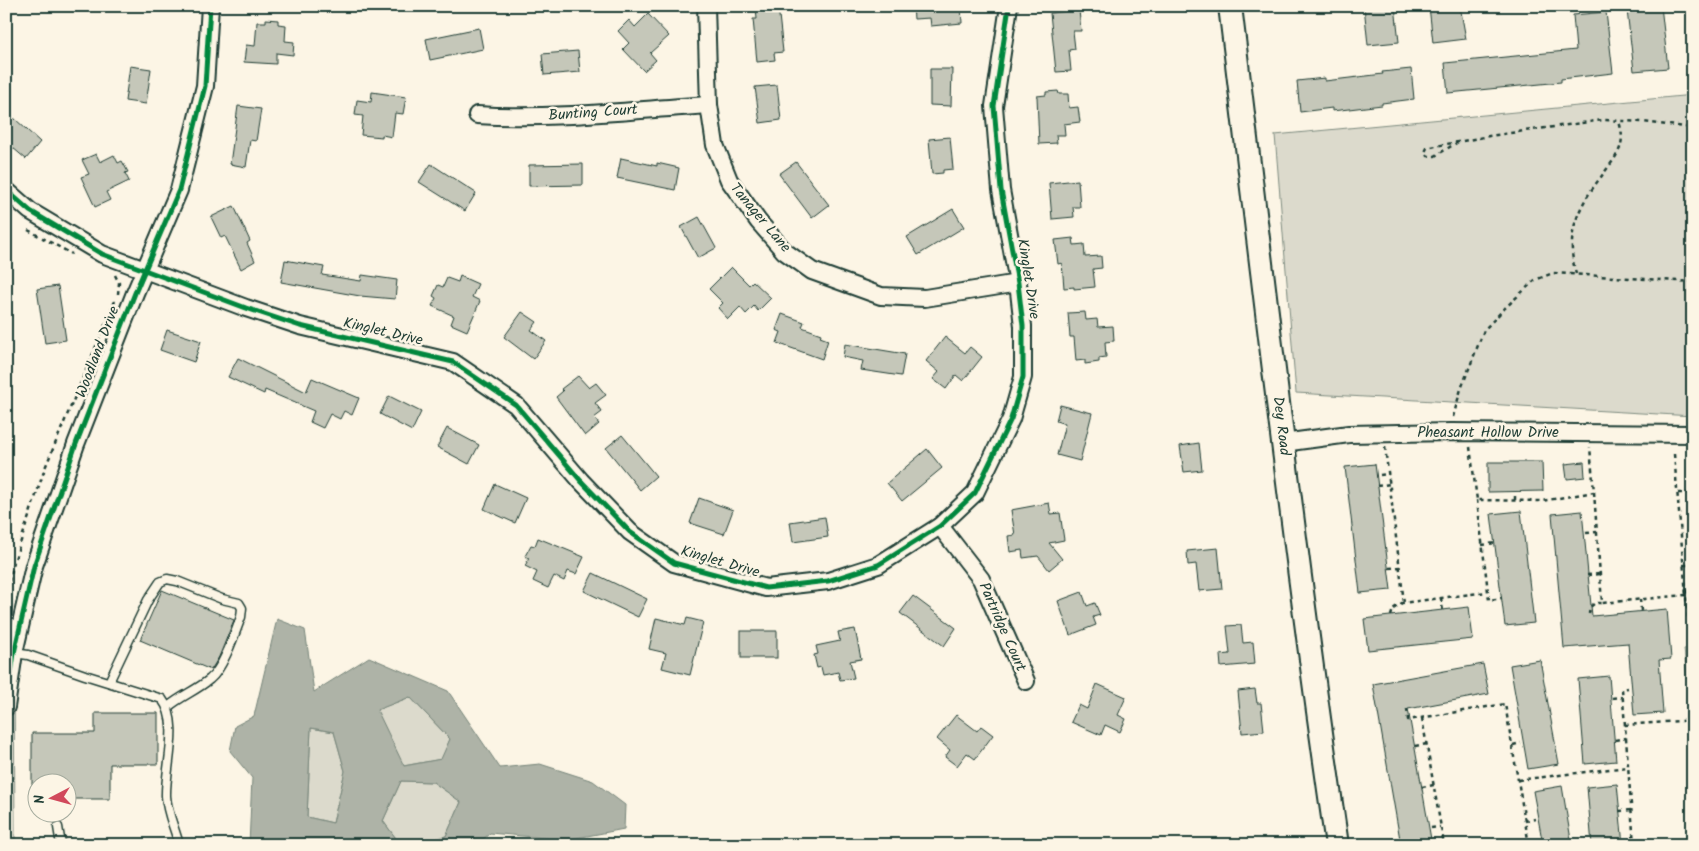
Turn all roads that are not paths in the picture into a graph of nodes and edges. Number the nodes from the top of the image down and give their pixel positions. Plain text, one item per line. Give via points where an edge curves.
1 (210, 6) edge
2 (706, 6) edge
3 (1009, 6) edge
4 (1230, 6) edge
5 (709, 105) junction
6 (477, 115) dead end
7 (6, 190) edge
8 (144, 270) junction
9 (1018, 283) junction
10 (1693, 434) edge
11 (1283, 443) junction
12 (940, 526) junction
13 (10, 652) edge
14 (1026, 681) dead end
15 (108, 682) junction
16 (6, 707) edge
17 (168, 707) junction
18 (58, 827) dead end
19 (61, 845) edge
20 (179, 845) edge
21 (1337, 845) edge

1 - 8 street, Woodland Drive via 206,86 179,190
2 - 5 street, Tanager Lane
3 - 9 street, Kinglet Drive via 994,106 1001,190
4 - 11 main road, Dey Road
5 - 6 street, Bunting Court via 580,116
5 - 9 street, Tanager Lane via 715,145 728,180 784,251 812,271 881,296 925,298
7 - 8 street, Kinglet Drive via 30,211 102,254
8 - 12 street, Kinglet Drive via 300,326 453,362 516,406 630,532 674,563 766,588 828,581 878,565
8 - 13 street, Woodland Drive via 76,444 37,556
9 - 12 street, Kinglet Drive via 1024,326 1023,377 1011,419 975,493
10 - 11 street, Pheasant Hollow Drive via 1384,433
11 - 21 main road, Dey Road
12 - 14 street, Partridge Court via 981,579
13 - 15 lane
13 - 16 street, Woodland Drive
15 - 17 lane via 162,699
15 - 17 lane via 144,607 160,582 177,580 239,603 241,617 215,675
17 - 20 lane via 170,754 166,795 168,813
18 - 19 lane

